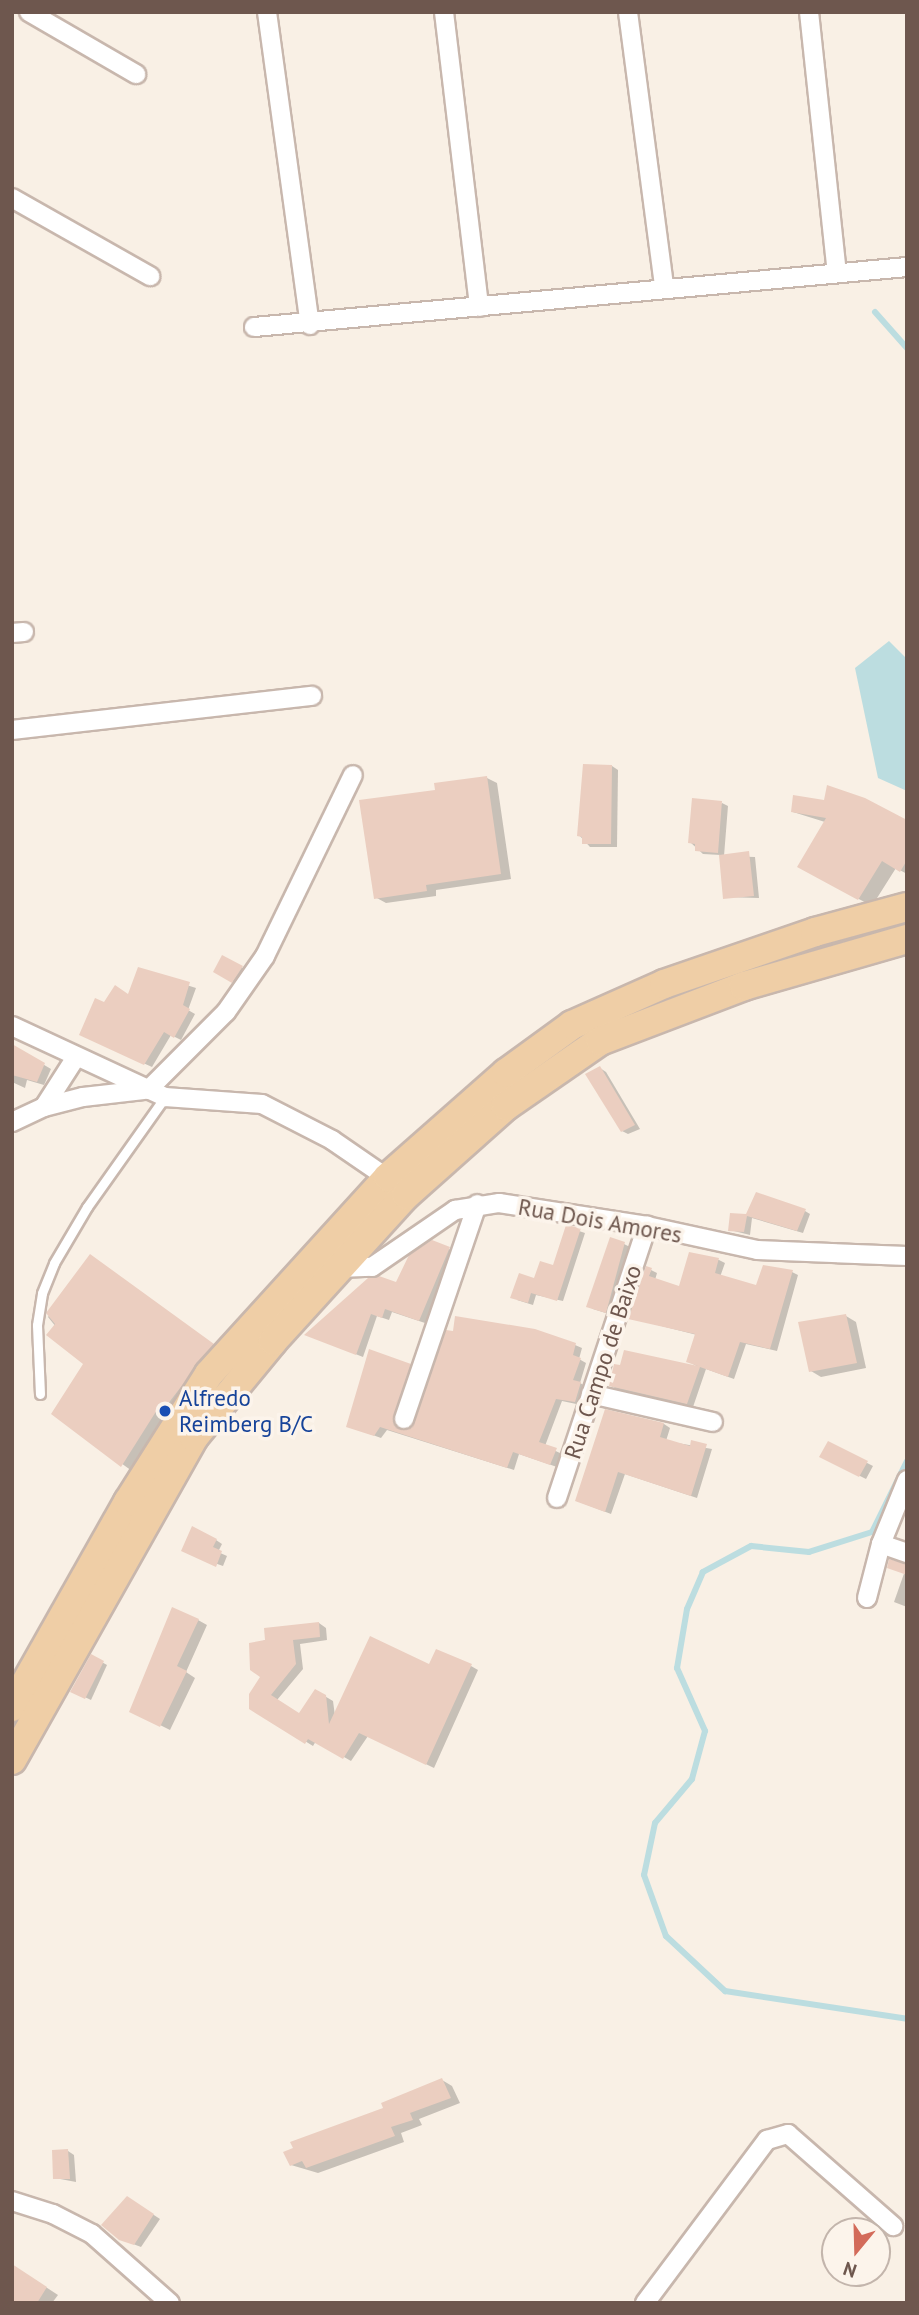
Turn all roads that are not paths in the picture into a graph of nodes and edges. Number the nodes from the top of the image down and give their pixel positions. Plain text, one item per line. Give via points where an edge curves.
1 (29, 12) edge
2 (267, 12) edge
3 (444, 12) edge
4 (628, 12) edge
5 (809, 12) edge
6 (136, 74) dead end
7 (12, 198) edge
8 (907, 267) edge
9 (837, 273) junction
10 (150, 276) dead end
11 (664, 287) junction
12 (479, 307) junction
13 (310, 325) junction
14 (254, 327) dead end
15 (312, 696) dead end
16 (12, 730) edge
17 (353, 775) dead end
18 (907, 907) edge
19 (907, 939) edge
20 (12, 1026) edge
21 (76, 1057) junction
22 (157, 1093) junction
23 (44, 1107) junction
24 (12, 1122) edge
25 (397, 1186) junction
26 (477, 1204) junction
27 (648, 1226) junction
28 (907, 1256) edge
29 (327, 1261) junction
30 (40, 1394) dead end
31 (591, 1394) junction
32 (404, 1419) dead end
33 (713, 1422) dead end
34 (907, 1480) edge
35 (557, 1498) dead end
36 (881, 1544) junction
37 (907, 1553) edge
38 (867, 1598) dead end
39 (12, 1707) edge
40 (12, 1760) edge
41 (12, 2201) edge
42 (893, 2226) dead end
43 (170, 2303) edge
44 (645, 2303) edge

1 - 6 street
2 - 13 street
3 - 12 street
4 - 11 street
5 - 9 street
7 - 10 street
8 - 9 street
9 - 11 street
11 - 12 street
12 - 13 street
13 - 14 street
15 - 16 street
17 - 22 street via 265,956 226,1012
18 - 25 main road via 815,932 664,984 572,1025 506,1073
19 - 25 main road via 744,986 600,1041
20 - 21 street
21 - 22 street
21 - 23 street
22 - 23 street
22 - 25 street via 262,1104 332,1140
22 - 30 lane via 54,1263 42,1293 37,1325
23 - 24 street
25 - 29 main road
26 - 27 street, Rua Dois Amores via 499,1203
26 - 29 street, Rua Dois Amores via 446,1215 372,1267
26 - 32 street
27 - 28 street, Rua Dois Amores via 757,1250
27 - 31 street, Rua Campo de Baixo
29 - 39 main road via 209,1374
29 - 40 main road via 194,1437
31 - 33 street
31 - 35 street, Rua Campo de Baixo
34 - 36 street
36 - 37 street
36 - 38 street
41 - 43 street via 53,2214 92,2234
42 - 44 street via 788,2134 767,2140

